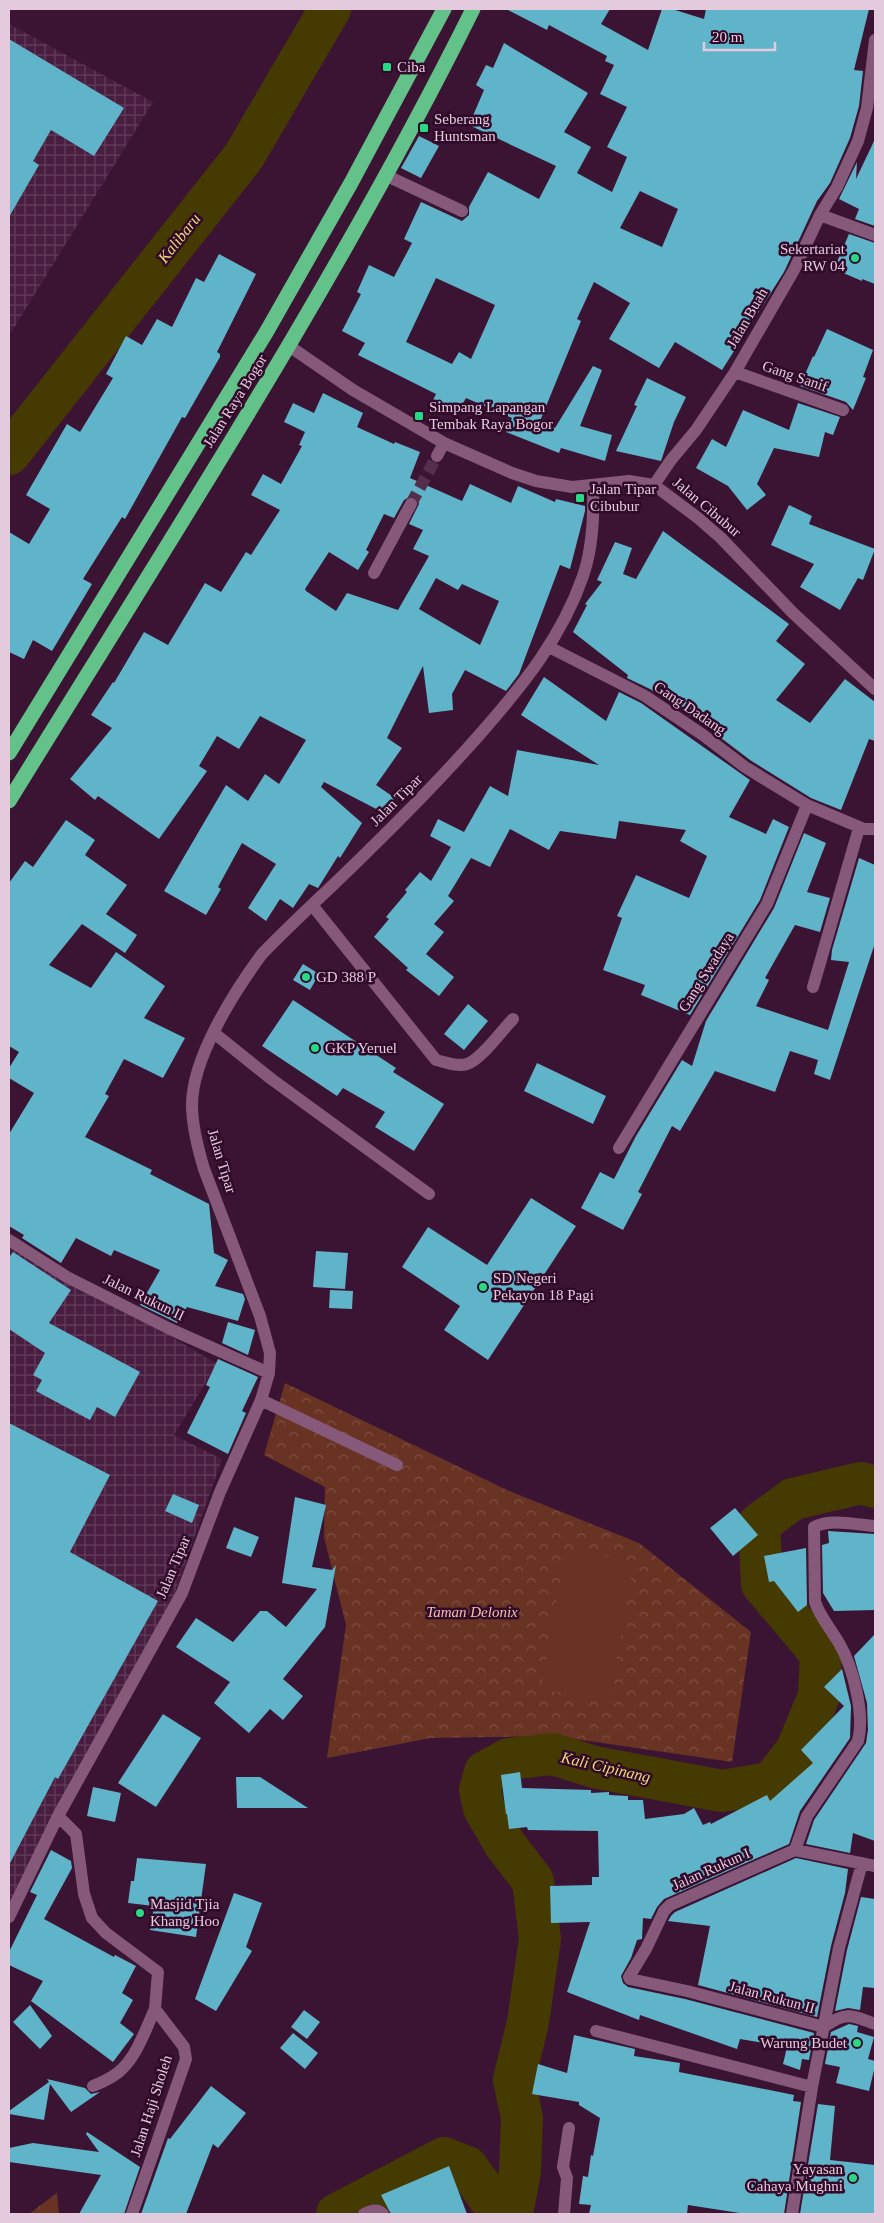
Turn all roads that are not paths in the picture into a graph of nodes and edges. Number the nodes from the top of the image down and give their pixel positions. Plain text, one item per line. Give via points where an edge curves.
1 (444, 9) edge
2 (473, 9) edge
3 (875, 41) edge
4 (385, 175) junction
5 (350, 183) junction
6 (374, 196) junction
7 (462, 211) dead end
8 (820, 215) junction
9 (875, 235) edge
10 (267, 331) junction
11 (289, 346) junction
12 (735, 372) junction
13 (843, 410) dead end
14 (444, 443) junction
15 (437, 456) tunnel mouth
16 (654, 485) junction
17 (593, 486) junction
18 (411, 504) tunnel mouth
19 (374, 573) dead end
20 (549, 647) junction
21 (875, 689) edge
22 (9, 753) edge
23 (9, 801) edge
24 (807, 805) junction
25 (860, 828) junction
26 (875, 829) edge
27 (312, 906) junction
28 (813, 987) dead end
29 (513, 1019) dead end
30 (214, 1034) junction
31 (619, 1148) dead end
32 (429, 1194) dead end
33 (9, 1240) edge
34 (269, 1373) junction
35 (261, 1400) junction
36 (397, 1465) dead end
37 (875, 1526) edge
38 (58, 1816) junction
39 (795, 1850) junction
40 (862, 1863) junction
41 (875, 1866) edge
42 (9, 1917) edge
43 (687, 1991) joint
44 (156, 2009) junction
45 (875, 2024) edge
46 (824, 2027) junction
47 (596, 2031) dead end
48 (93, 2086) dead end
49 (812, 2087) junction
50 (569, 2128) dead end
51 (132, 2214) edge
52 (364, 2214) edge
53 (383, 2214) edge
54 (564, 2214) edge
55 (792, 2214) edge

1 - 5 highway, Jalan Raya Bogor
2 - 4 highway, Jalan Raya Bogor
3 - 8 street, Jalan Buah via 867,108 858,141
4 - 6 highway, Jalan Raya Bogor
4 - 7 street
5 - 6 highway
5 - 10 highway, Jalan Raya Bogor
6 - 11 highway, Jalan Raya Bogor
8 - 9 street
8 - 12 street, Jalan Buah via 789,278
10 - 11 highway
10 - 22 highway, Jalan Raya Bogor
11 - 14 street, Jalan Cibubur via 353,390
11 - 23 highway, Jalan Raya Bogor
12 - 13 street, Gang Sanif
12 - 16 street, Jalan Buah
14 - 15 street
14 - 17 street, Jalan Cibubur via 536,481 572,487
16 - 17 street, Jalan Cibubur via 629,481
16 - 21 street, Jalan Cibubur via 721,538 793,613
17 - 20 street, Jalan Tipar via 591,542 584,575
18 - 19 street
20 - 24 street, Gang Dadang via 645,696 745,768
20 - 27 street, Jalan Tipar via 531,674 423,797
24 - 25 street, Gang Dadang
24 - 31 street, Gang Swadaya via 767,904
25 - 26 street, Gang Dadang
25 - 28 street
27 - 29 street via 436,1060 468,1064
27 - 30 street, Jalan Tipar via 256,962
30 - 32 street
30 - 34 street, Jalan Tipar via 195,1078 192,1105 195,1128 204,1169 265,1334 270,1353
33 - 34 street, Jalan Rukun II via 76,1281 170,1329
34 - 35 street, Jalan Tipar
35 - 36 street
35 - 38 street, Jalan Tipar via 220,1492 182,1593
37 - 39 street via 834,1523 814,1527 815,1602 840,1644 857,1694 861,1729 858,1741 807,1816
38 - 42 street, Jalan Tipar
38 - 44 street via 76,1834 84,1894 92,1918 106,1934 158,1972
39 - 40 street
39 - 43 street, Jalan Rukun I via 670,1905 664,1911 629,1979
40 - 41 street
40 - 46 street via 839,1948
43 - 46 street, Jalan Rukun II
44 - 48 street via 124,2068
44 - 51 street, Jalan Haji Sholeh via 184,2047 186,2059
45 - 46 street, Jalan Rukun II via 848,2015
46 - 49 street
47 - 49 street
49 - 55 street
50 - 54 street via 563,2167 567,2178
52 - 53 street via 372,2210

